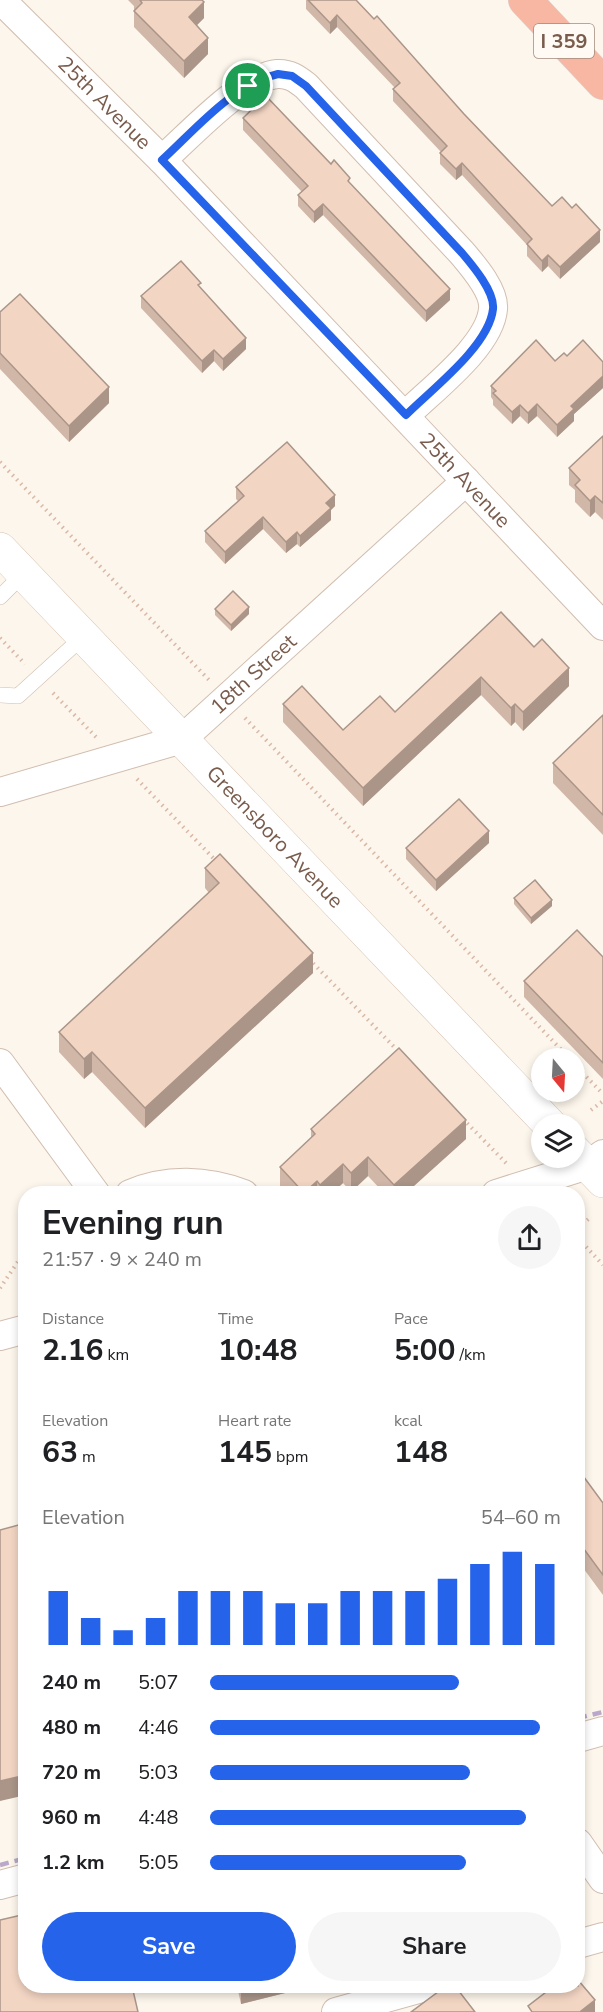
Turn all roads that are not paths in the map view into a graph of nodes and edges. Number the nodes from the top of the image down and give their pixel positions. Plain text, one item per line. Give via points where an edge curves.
1 (1, 0) edge
2 (525, 0) edge
3 (603, 83) edge
4 (162, 160) junction
5 (406, 415) junction
6 (466, 481) junction
7 (0, 549) edge
8 (23, 574) junction
9 (0, 597) edge
10 (603, 626) edge
11 (84, 636) junction
12 (0, 695) edge
13 (182, 739) junction
14 (0, 792) edge
15 (0, 1063) edge
16 (539, 1114) edge
17 (592, 1163) edge
18 (90, 1186) edge
19 (153, 1186) edge
20 (218, 1186) edge
21 (523, 1186) edge
22 (18, 1331) edge
23 (0, 1336) edge
24 (603, 1731) edge
25 (585, 1736) edge
26 (585, 1853) edge
27 (603, 1879) edge
28 (18, 1880) edge
29 (0, 1885) edge
30 (603, 1937) edge
31 (585, 1942) edge
32 (404, 1993) edge
33 (336, 2012) edge

1 - 4 street, 25th Avenue
2 - 3 highway, I 359
4 - 5 street, 25th Avenue
4 - 5 street via 222,105 262,77 292,76 306,86 462,253 482,278 494,308 483,338
5 - 6 street, 25th Avenue
6 - 10 street, 25th Avenue
6 - 13 street, 18th Street
7 - 8 main road, Greensboro Avenue
8 - 9 lane
8 - 11 main road, Greensboro Avenue
11 - 12 lane via 18,696
11 - 13 main road, Greensboro Avenue
13 - 14 street, 18th Street
13 - 16 main road, Greensboro Avenue
15 - 18 street
17 - 21 street
19 - 20 street via 179,1182
22 - 23 street
24 - 25 street
26 - 27 street
28 - 29 street
30 - 31 street
32 - 33 street

